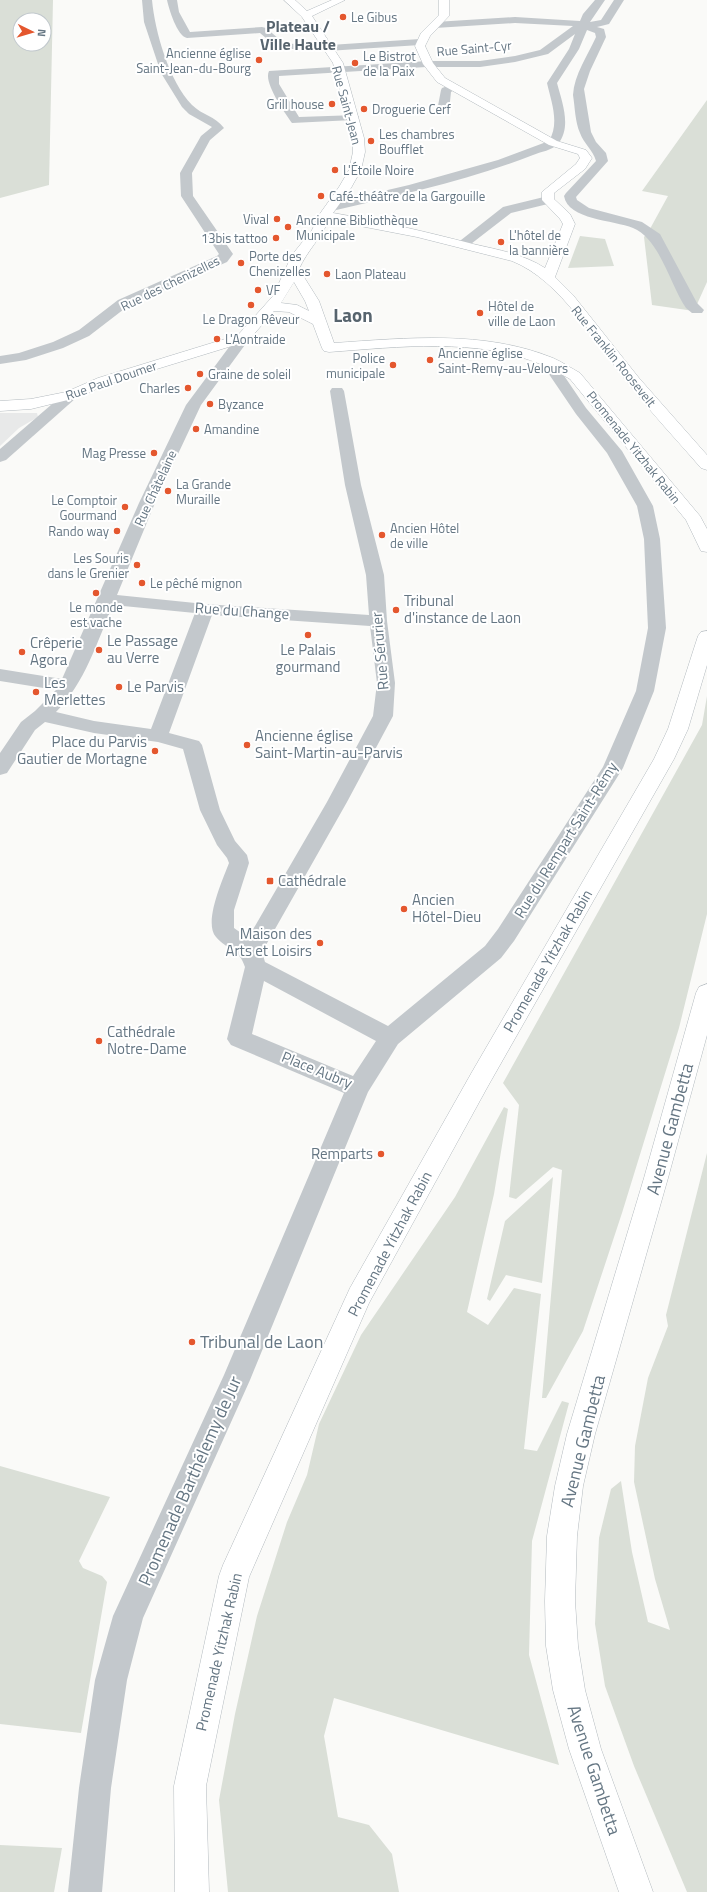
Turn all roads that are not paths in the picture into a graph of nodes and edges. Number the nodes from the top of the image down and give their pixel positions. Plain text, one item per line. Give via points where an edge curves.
1 (147, 0) edge
2 (172, 0) edge
3 (444, 0) edge
4 (600, 0) edge
5 (619, 0) edge
6 (293, 2) edge
7 (337, 2) edge
8 (306, 15) junction
9 (435, 25) junction
10 (579, 26) junction
11 (420, 42) junction
12 (324, 44) junction
13 (429, 65) junction
14 (339, 68) junction
15 (453, 87) junction
16 (443, 111) dead end
17 (353, 117) junction
18 (553, 143) junction
19 (548, 200) junction
20 (329, 211) junction
21 (462, 244) junction
22 (292, 270) junction
23 (548, 278) junction
24 (271, 307) junction
25 (697, 310) dead end
26 (319, 321) junction
27 (244, 338) junction
28 (0, 360) edge
29 (547, 361) junction
30 (337, 391) dead end
31 (71, 395) junction
32 (0, 406) edge
33 (0, 457) edge
34 (707, 465) edge
35 (707, 547) edge
36 (107, 599) junction
37 (205, 609) junction
38 (378, 621) junction
39 (707, 636) edge
40 (0, 675) edge
41 (68, 686) junction
42 (42, 715) junction
43 (158, 736) junction
44 (0, 768) edge
45 (253, 959) junction
46 (707, 993) edge
47 (390, 1038) junction
48 (358, 1088) junction
49 (84, 1892) edge
50 (192, 1892) edge
51 (636, 1892) edge

1 - 28 street, Rue des Chenizelles via 149,22 166,73 188,107 215,123 218,128 205,138 186,173 187,196 226,254 222,259 124,303 84,333 21,357
2 - 12 street via 174,12 187,35 262,30 283,47
3 - 9 street via 444,16
4 - 10 street
5 - 10 street via 605,22
6 - 8 street, Rue Saint-Jean
7 - 8 street
8 - 12 street, Rue Saint-Jean
9 - 10 street via 515,20
9 - 11 street via 424,34
10 - 13 street, Rue Saint-Cyr via 544,52 480,64
10 - 18 street via 574,48 552,82 560,119 558,135
10 - 25 street via 597,29 601,34 600,42 583,76 579,95 585,132 591,144 600,153 602,161 570,196 571,201 585,211 638,225 655,237 691,306
11 - 12 street
11 - 13 street
12 - 14 street, Rue Saint-Jean
13 - 14 street, Rue Saint-Cyr
13 - 15 street via 441,80
14 - 17 street, Rue Saint-Jean
14 - 17 street, Rue Saint-Cyr via 273,73 274,84 296,121
15 - 16 street via 446,90
15 - 18 street
17 - 20 street, Rue Saint-Jean via 359,159 345,188
18 - 19 street via 582,152 586,160 582,166 551,188
18 - 20 street via 502,163
19 - 21 street via 507,210
19 - 23 street via 566,217 569,224
20 - 21 street, Rue Franklin Roosevelt
20 - 22 street, Rue Saint-Jean via 318,231 299,255
21 - 23 street, Rue Franklin Roosevelt via 522,261
22 - 24 street, Rue Châtelaine via 285,287
22 - 26 street via 312,301
23 - 34 street, Rue Franklin Roosevelt
24 - 26 street via 292,308
24 - 27 street, Rue Châtelaine
26 - 29 street, Promenade Yitzhak Rabin via 329,348 445,342 510,350
27 - 31 street, Rue Paul Doumer via 103,381
27 - 36 street, Rue Châtelaine via 194,405 147,503
29 - 35 street, Promenade Yitzhak Rabin via 575,376 694,519
29 - 47 street, Rue du Rempart Saint-Rémy via 581,411 614,451 645,506 652,539 657,628 645,691 613,768 506,935 493,952
30 - 38 street, Rue Sérurier via 353,485 375,575
31 - 32 street, Rue Paul Doumer via 31,404
31 - 33 street
36 - 37 street, Rue du Change
36 - 41 street, Rue Châtelaine
37 - 38 street, Rue du Change
37 - 43 street
38 - 45 street, Rue Sérurier via 386,683 383,716
39 - 50 street, Promenade Yitzhak Rabin via 678,729 664,759 359,1296 234,1576 190,1786
40 - 41 street
41 - 42 street, Rue Châtelaine
42 - 43 street via 94,727
42 - 44 street, Rue Châtelaine via 28,726
43 - 45 street via 192,745 210,810 227,845 237,855 238,863 223,910 223,931
45 - 47 street
45 - 48 street, Place Aubry via 240,1039
46 - 51 street, Avenue Gambetta via 583,1428 569,1486 562,1536 561,1631 569,1690 585,1749
47 - 48 street, Place Aubry
48 - 49 street, Promenade Barthélemy de Jur via 239,1373 128,1616 111,1680 95,1788

